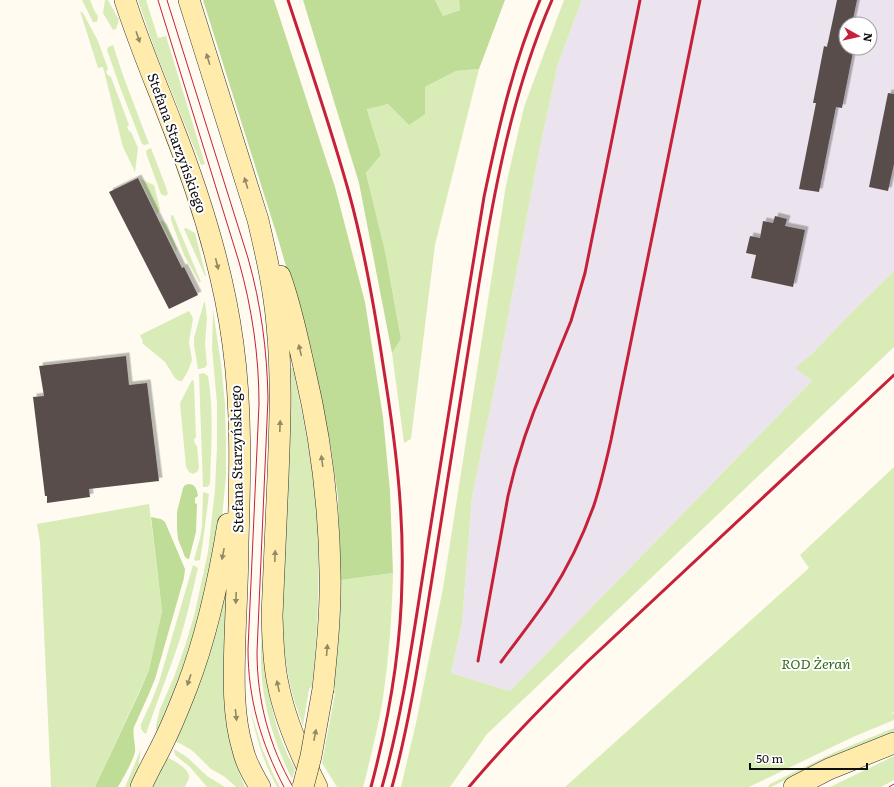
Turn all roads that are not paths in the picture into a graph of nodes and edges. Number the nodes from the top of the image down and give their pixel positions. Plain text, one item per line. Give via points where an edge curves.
1 (125, 0) edge
2 (189, 0) edge
3 (258, 220) junction
4 (240, 461) junction
5 (894, 743) edge
6 (141, 787) edge
7 (260, 787) edge
8 (303, 787) edge
9 (318, 787) edge
10 (794, 787) edge

1 -> 4 main road, Stefana Starzyńskiego via 180,144 208,227 233,345 239,404
3 -> 2 main road
8 -> 3 main road, bridge via 323,689 330,572 329,534 323,466 309,388 291,310
9 -> 3 main road via 289,723 275,664 272,616 280,370 273,292
4 -> 6 main road via 218,577 201,646 174,719
4 -> 7 main road, Stefana Starzyńskiego via 235,701 243,750
5 - 10 main road via 829,769

